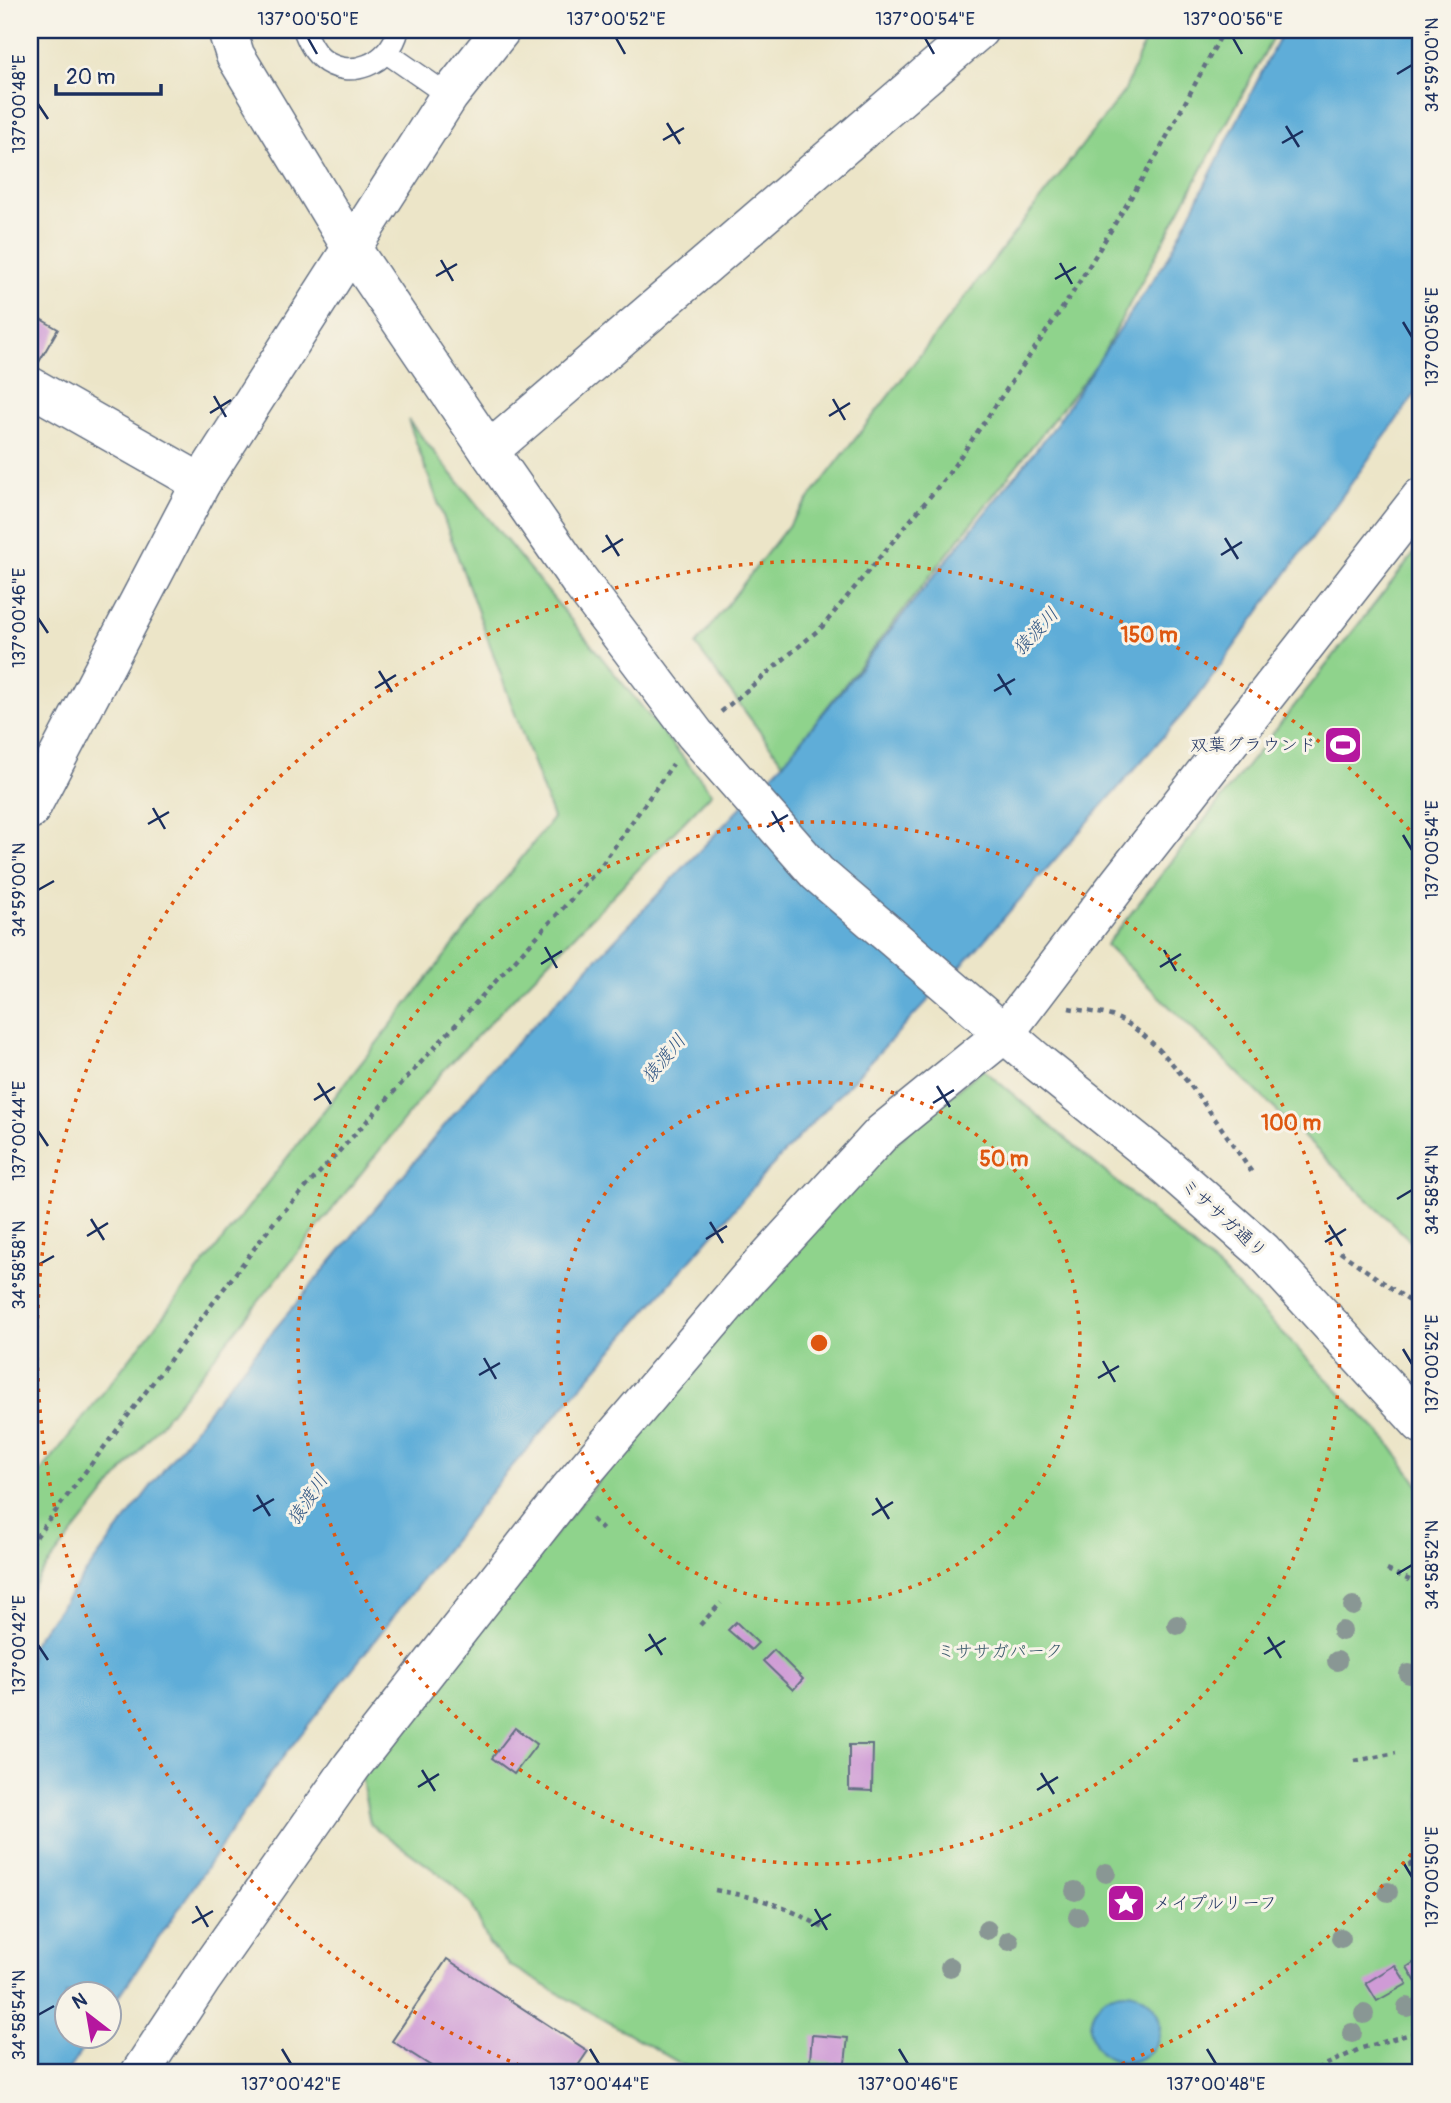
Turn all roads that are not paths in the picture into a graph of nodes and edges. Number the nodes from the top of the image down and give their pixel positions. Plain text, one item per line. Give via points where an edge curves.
1 (227, 30) edge
2 (304, 30) edge
3 (398, 30) edge
4 (501, 30) edge
5 (979, 30) edge
6 (387, 53) junction
7 (449, 96) junction
8 (352, 248) junction
9 (30, 386) edge
10 (489, 451) junction
11 (201, 483) junction
12 (1421, 497) edge
13 (30, 810) edge
14 (1005, 1033) junction
15 (1421, 1424) edge
16 (140, 2073) edge

1 - 8 street, ミササガ通り via 235,55
2 - 6 lane via 311,47 338,67 356,69
3 - 6 lane
4 - 7 street
5 - 10 street
6 - 7 lane
7 - 8 street
8 - 10 street, ミササガ通り
8 - 11 street
9 - 11 street
10 - 14 street, ミササガ通り via 695,734 817,873
11 - 13 street
12 - 14 street
14 - 15 street, ミササガ通り via 1263,1251
14 - 16 street via 882,1133 749,1278 575,1483 352,1766

